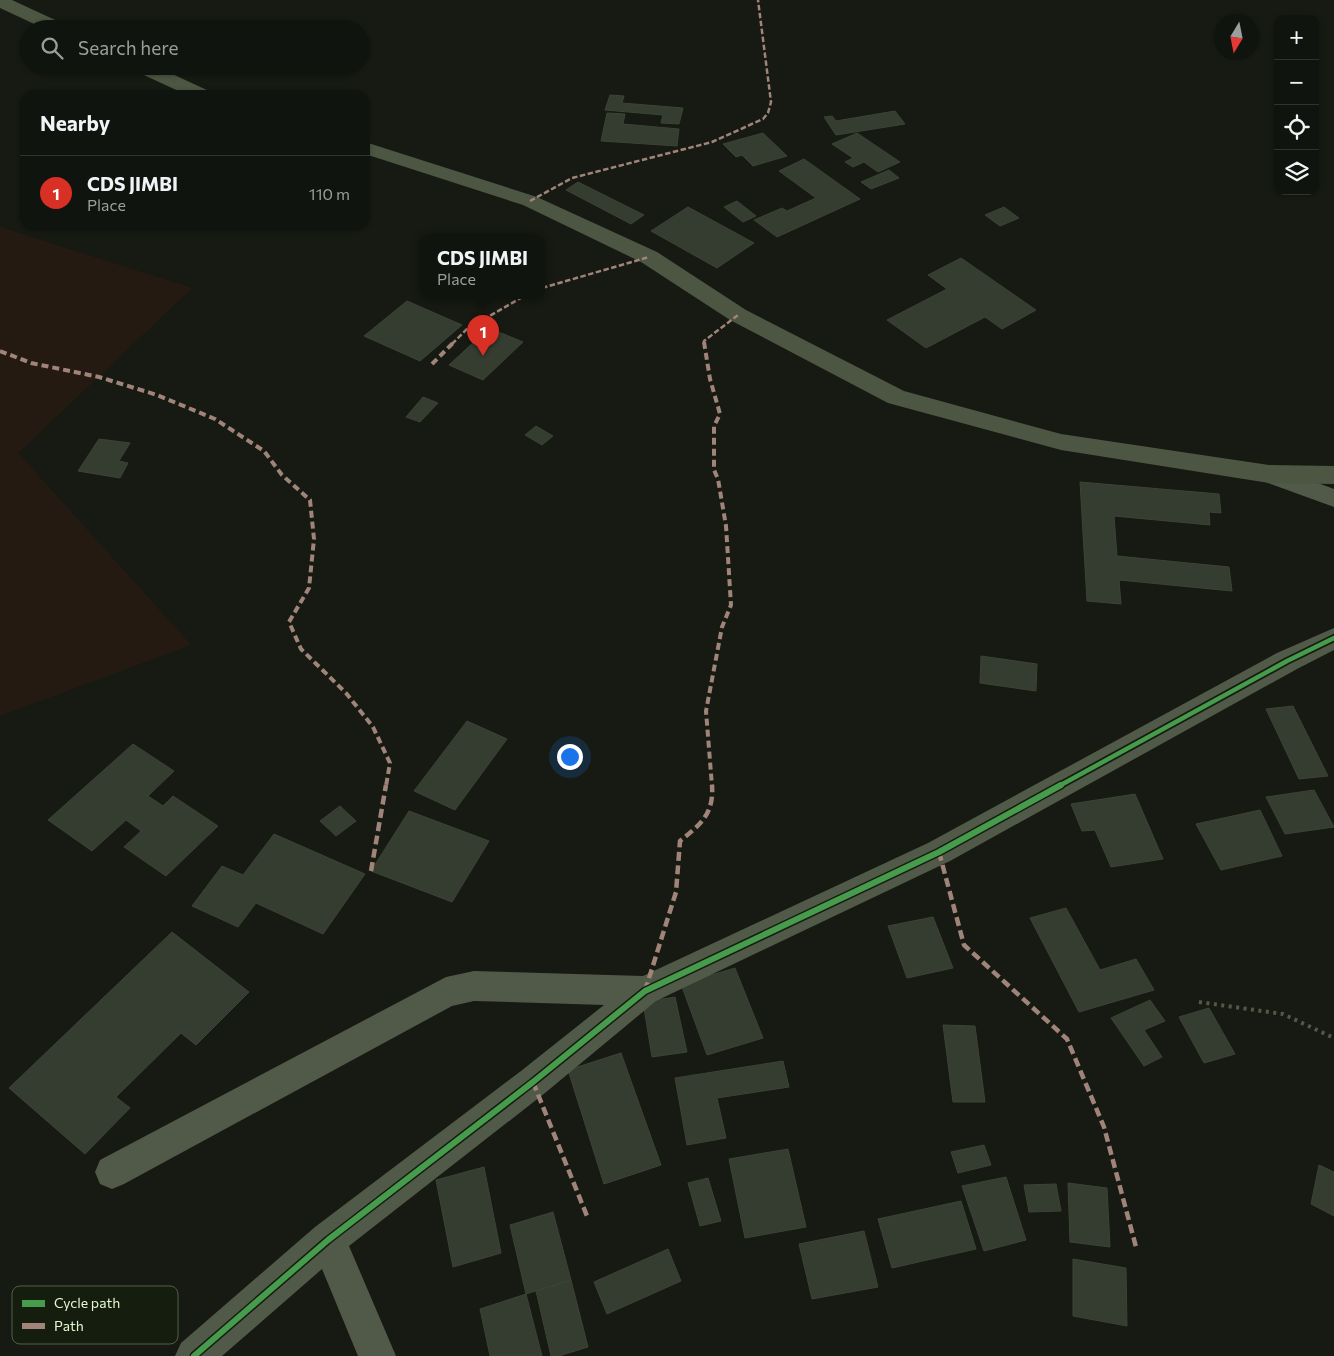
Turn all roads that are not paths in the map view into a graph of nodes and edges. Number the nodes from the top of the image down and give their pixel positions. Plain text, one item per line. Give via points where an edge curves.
1 (0, 0) edge
2 (41, 20) edge
3 (159, 75) edge
4 (191, 90) edge
5 (370, 150) edge
6 (1269, 474) junction
7 (1334, 475) edge
8 (1334, 498) edge
9 (1334, 638) edge
10 (645, 991) junction
11 (112, 1172) dead end
12 (328, 1240) junction
13 (194, 1356) edge
14 (377, 1356) edge

1 - 2 main road
3 - 4 main road
5 - 6 main road via 530,201 649,257 738,315 896,397 1061,442
6 - 7 main road
6 - 8 street
9 - 10 street via 939,852
10 - 11 street via 474,986 446,992
10 - 12 street
12 - 13 street
12 - 14 street

